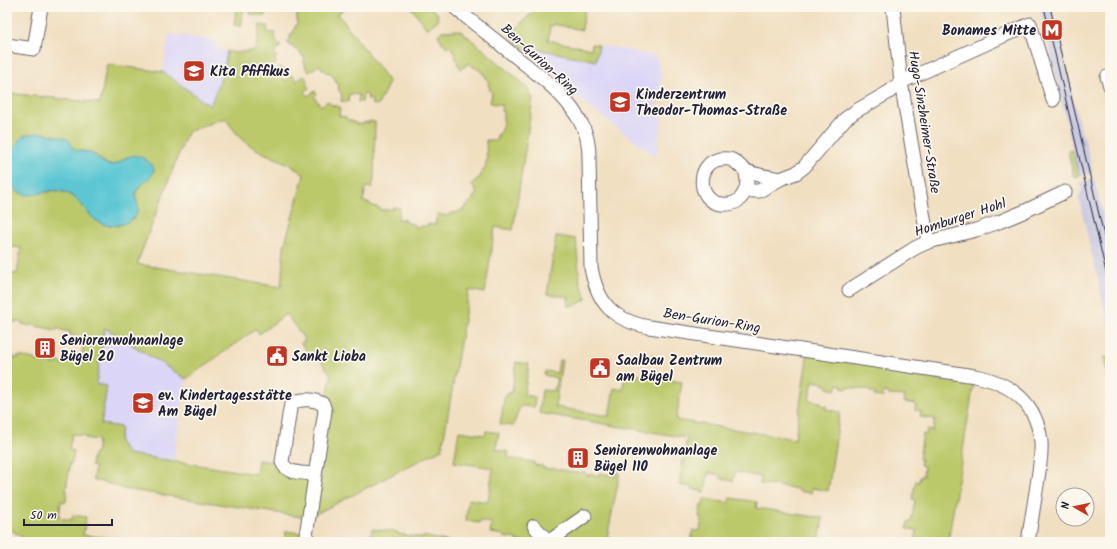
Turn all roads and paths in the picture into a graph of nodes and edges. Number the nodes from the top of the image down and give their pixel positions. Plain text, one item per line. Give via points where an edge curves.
1 (41, 7) edge
2 (454, 7) edge
3 (893, 7) edge
4 (7, 45) edge
5 (901, 82) junction
6 (1053, 100) dead end
7 (745, 170) junction
8 (780, 179) junction
9 (746, 191) junction
10 (1065, 192) dead end
11 (928, 242) junction
12 (849, 290) dead end
13 (315, 474) junction
14 (585, 516) dead end
15 (534, 526) dead end
16 (305, 542) edge
17 (548, 542) edge
18 (1028, 542) edge

1 - 4 street via 34,49
2 - 18 street, Ben-Gurion-Ring via 557,92 584,127 590,157 590,268 600,298 610,310 634,324 649,327 975,376 1011,389 1030,409 1041,441 1041,458
3 - 5 street, Hugo-Sinzheimer-Straße
5 - 6 street via 1030,24
5 - 8 street via 845,118 804,167
5 - 11 street, Hugo-Sinzheimer-Straße
7 - 8 street
7 - 9 street via 748,178
7 - 9 street via 737,162 720,159 707,166 702,177 702,185 705,193 718,204 735,202
8 - 9 street via 759,191
10 - 11 street, Homburger Hohl via 999,222
11 - 12 street, Homburger Hohl
13 - 13 street via 325,411 323,404 317,401 300,399 293,403 290,409 282,462 289,470
13 - 16 street
14 - 17 street
15 - 17 street

